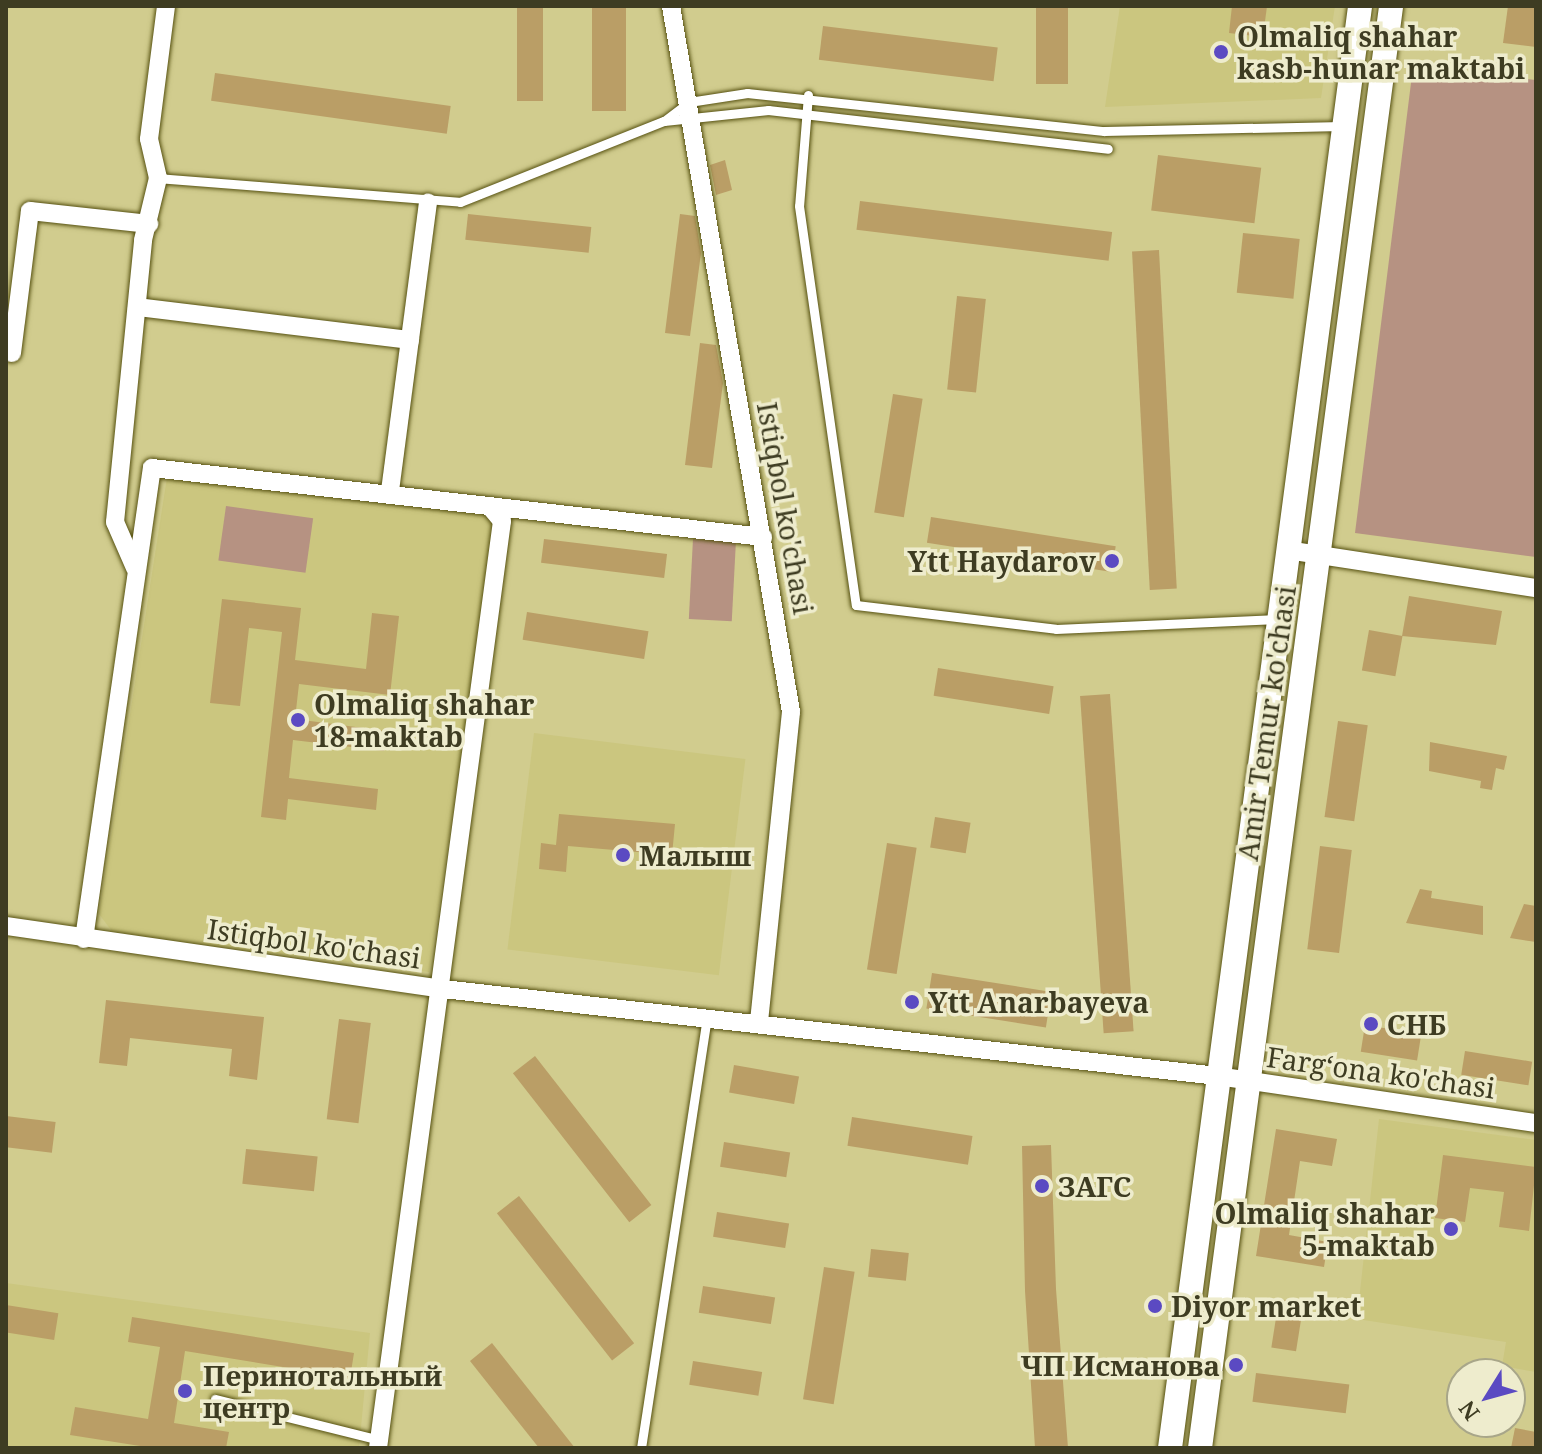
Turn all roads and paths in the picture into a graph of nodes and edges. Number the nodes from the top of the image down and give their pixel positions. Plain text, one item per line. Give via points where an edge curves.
1 (166, 6) edge
2 (671, 6) edge
3 (1360, 6) edge
4 (1391, 6) edge
5 (808, 95) junction
6 (689, 102) junction
7 (806, 115) junction
8 (664, 121) junction
9 (692, 122) junction
10 (1376, 123) junction
11 (1345, 126) junction
12 (1108, 149) dead end
13 (158, 178) junction
14 (428, 202) junction
15 (149, 224) junction
16 (137, 307) junction
17 (410, 340) junction
18 (12, 353) dead end
19 (390, 491) junction
20 (491, 508) junction
21 (763, 537) junction
22 (1287, 550) junction
23 (1321, 555) junction
24 (135, 568) junction
25 (1536, 588) edge
26 (1278, 619) junction
27 (6, 926) edge
28 (84, 939) junction
29 (443, 989) junction
30 (707, 1017) junction
31 (759, 1022) junction
32 (1217, 1076) junction
33 (1245, 1080) junction
34 (1536, 1123) edge
35 (215, 1399) dead end
36 (378, 1444) edge
37 (641, 1448) edge
38 (1170, 1448) edge
39 (1200, 1448) edge

1 - 13 street via 149,139
2 - 6 street, Istiqbol ko'chasi
3 - 11 main road, Amir Temur ko'chasi
4 - 10 main road, Amir Temur ko'chasi
5 - 6 lane
5 - 7 lane
5 - 11 lane via 1104,131
6 - 8 lane
6 - 9 street, Istiqbol ko'chasi
7 - 9 lane via 750,111
7 - 12 lane
7 - 26 lane via 799,206 856,605 1056,629
8 - 9 lane
8 - 14 lane via 460,202
9 - 21 street, Istiqbol ko'chasi
10 - 11 main road
10 - 23 main road, Amir Temur ko'chasi
11 - 22 main road, Amir Temur ko'chasi
13 - 14 lane
13 - 15 street
14 - 17 street
15 - 16 street
15 - 18 street via 30,211
16 - 17 street
16 - 24 street via 115,522
17 - 19 street
19 - 20 street
19 - 24 street via 161,464 147,480
20 - 21 street
20 - 29 street via 502,521
21 - 31 street, Istiqbol ko'chasi via 791,712
22 - 23 street
22 - 26 main road, Amir Temur ko'chasi
23 - 25 street
23 - 33 main road, Amir Temur ko'chasi
24 - 28 street
26 - 32 main road, Amir Temur ko'chasi
27 - 28 street, Istiqbol ko'chasi
28 - 29 street, Istiqbol ko'chasi
29 - 30 street, Istiqbol ko'chasi
29 - 36 street
30 - 31 street, Istiqbol ko'chasi
30 - 37 lane
31 - 32 street, Istiqbol ko'chasi
32 - 33 street, Farg‘ona ko'chasi
32 - 38 main road, Amir Temur ko'chasi
33 - 34 street, Farg‘ona ko'chasi
33 - 39 main road, Amir Temur ko'chasi
35 - 36 lane

